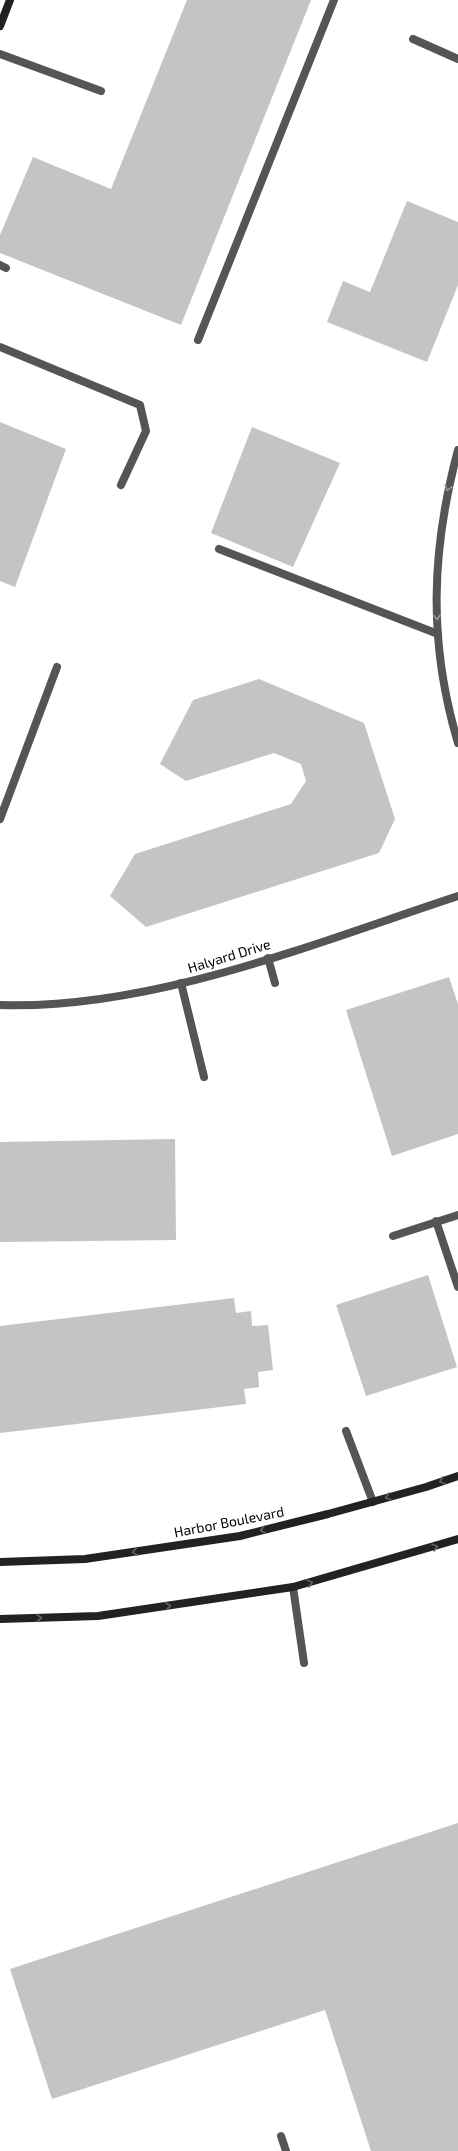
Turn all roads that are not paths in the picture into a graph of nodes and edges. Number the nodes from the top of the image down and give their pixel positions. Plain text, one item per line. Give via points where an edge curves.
1 (10, 0) edge
2 (334, 0) edge
3 (0, 26) edge
4 (413, 39) dead end
5 (0, 54) edge
6 (458, 59) edge
7 (101, 91) dead end
8 (198, 340) dead end
9 (0, 348) edge
10 (458, 450) edge
11 (121, 485) dead end
12 (219, 549) dead end
13 (438, 634) junction
14 (57, 667) dead end
15 (458, 743) edge
16 (0, 819) edge
17 (458, 896) edge
18 (268, 958) junction
19 (275, 983) dead end
20 (181, 984) junction
21 (0, 1005) edge
22 (204, 1076) dead end
23 (458, 1215) edge
24 (436, 1221) junction
25 (393, 1236) dead end
26 (458, 1287) edge
27 (346, 1431) dead end
28 (458, 1476) edge
29 (373, 1502) junction
30 (458, 1539) edge
31 (0, 1562) edge
32 (293, 1587) junction
33 (0, 1619) edge
34 (304, 1663) dead end
35 (281, 2136) dead end
36 (286, 2151) edge

1 - 3 main road
2 - 8 street
4 - 6 street
5 - 7 street
9 - 11 street via 140,405 146,431
10 -> 13 street via 446,495 437,556
12 - 13 street
13 - 15 street via 439,658 448,711
14 - 16 street
17 - 18 street, Halyard Drive
18 - 19 street
18 - 20 street, Halyard Drive
20 - 21 street, Halyard Drive via 102,999 21,1006
20 - 22 street
23 - 24 street
24 - 25 street
24 - 26 street
27 - 29 street
28 -> 29 main road, Harbor Boulevard
29 -> 31 main road, Harbor Boulevard via 240,1536 85,1559
32 -> 30 main road
33 -> 32 main road via 98,1616
32 - 34 street
35 - 36 street

